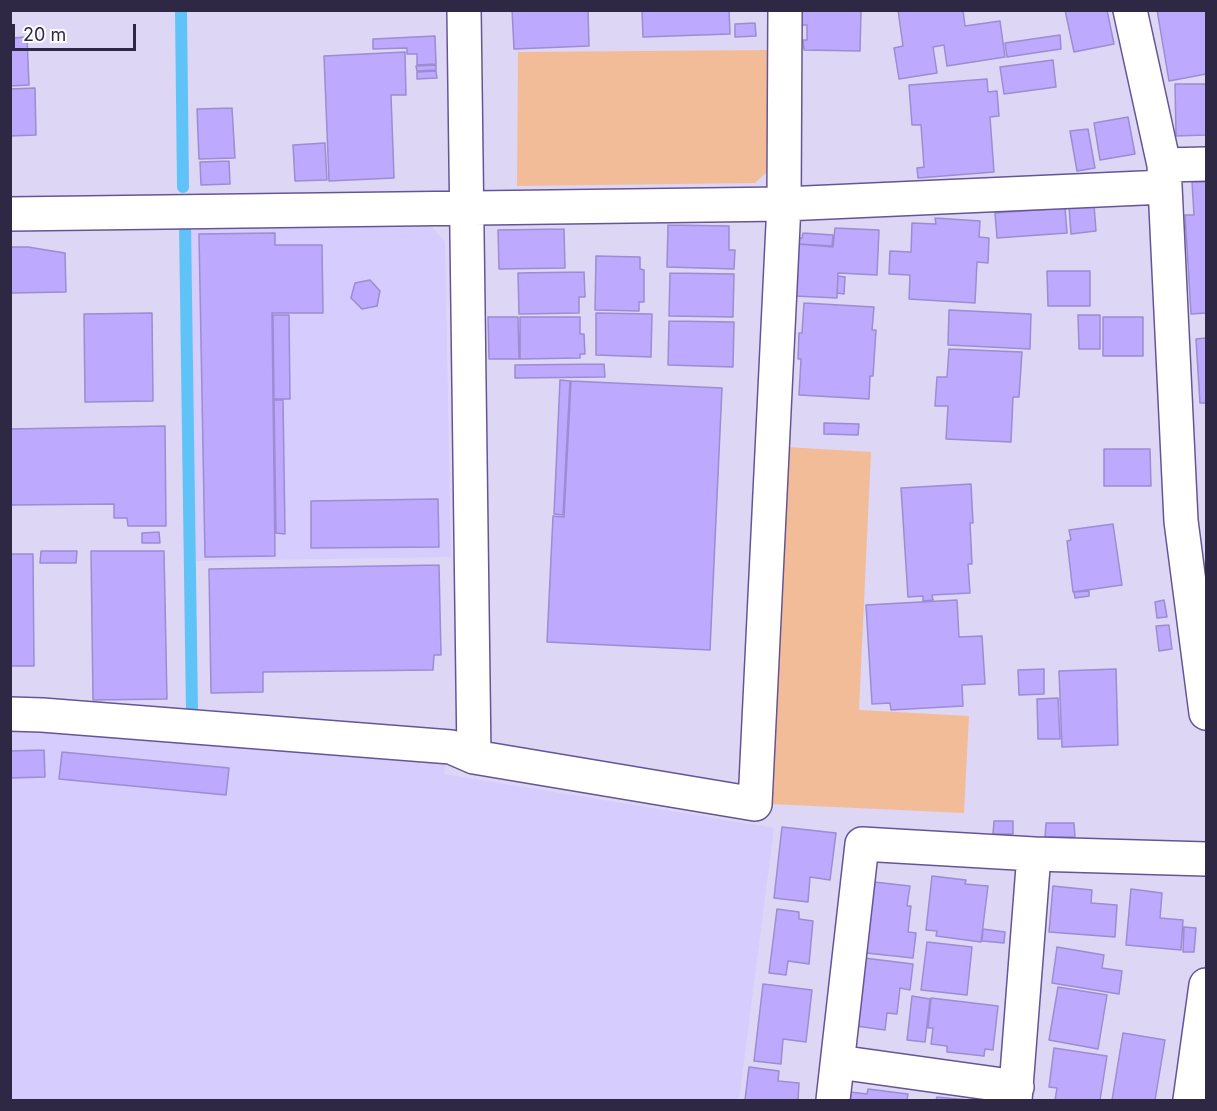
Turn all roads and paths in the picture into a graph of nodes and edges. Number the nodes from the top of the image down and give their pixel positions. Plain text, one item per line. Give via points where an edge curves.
1 (464, 10) edge
2 (785, 10) edge
3 (1130, 10) edge
4 (1206, 164) edge
5 (1164, 176) junction
6 (784, 204) junction
7 (466, 207) junction
8 (10, 214) edge
9 (1206, 712) edge
10 (10, 714) edge
11 (474, 757) junction
12 (1034, 855) junction
13 (1206, 859) edge
14 (1206, 985) edge
15 (838, 1062) junction
16 (1016, 1094) edge
17 (833, 1101) edge
18 (1190, 1101) edge

1 - 7 street
2 - 6 street
3 - 5 street
4 - 5 street
5 - 6 street
5 - 9 street via 1181,521
6 - 7 street
6 - 11 street via 755,804
7 - 8 street
7 - 11 street
10 - 11 street via 451,747
12 - 13 street
12 - 15 street via 862,844
12 - 16 street
14 - 18 street
15 - 16 street
15 - 17 street

